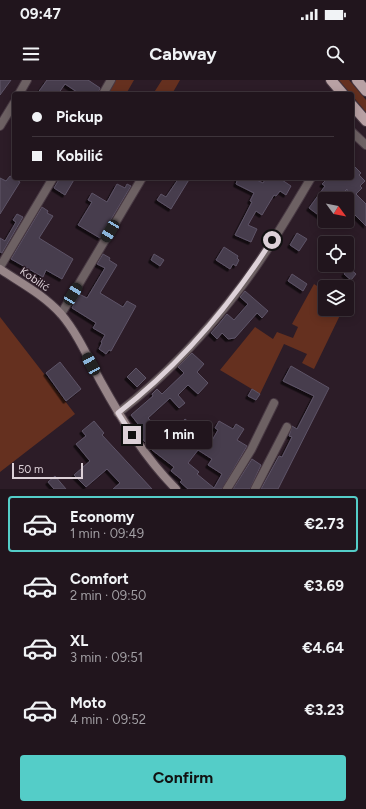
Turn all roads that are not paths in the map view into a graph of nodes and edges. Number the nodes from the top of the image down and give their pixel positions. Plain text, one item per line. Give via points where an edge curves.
1 (27, 80) edge
2 (111, 80) edge
3 (331, 80) edge
4 (357, 80) edge
5 (366, 91) edge
6 (20, 92) edge
7 (104, 92) edge
8 (341, 92) edge
9 (12, 105) edge
10 (354, 107) edge
11 (366, 121) edge
12 (0, 126) edge
13 (354, 134) edge
14 (366, 145) edge
15 (52, 180) edge
16 (141, 180) edge
17 (310, 180) edge
18 (0, 268) edge
19 (61, 314) junction
20 (274, 403) dead end
21 (118, 413) junction
22 (287, 427) dead end
23 (176, 489) edge
24 (227, 489) edge
25 (255, 489) edge

1 - 6 street
2 - 7 street
3 - 8 main road
4 - 5 main road
9 - 12 street
10 - 11 main road
13 - 14 street
15 - 18 street
16 - 19 street
17 - 21 street via 245,281 216,319 140,396
18 - 19 main road, Kobilić via 40,295
19 - 21 main road, Kobilić
20 - 24 street
21 - 23 main road, Kobilić via 149,458
22 - 25 street

